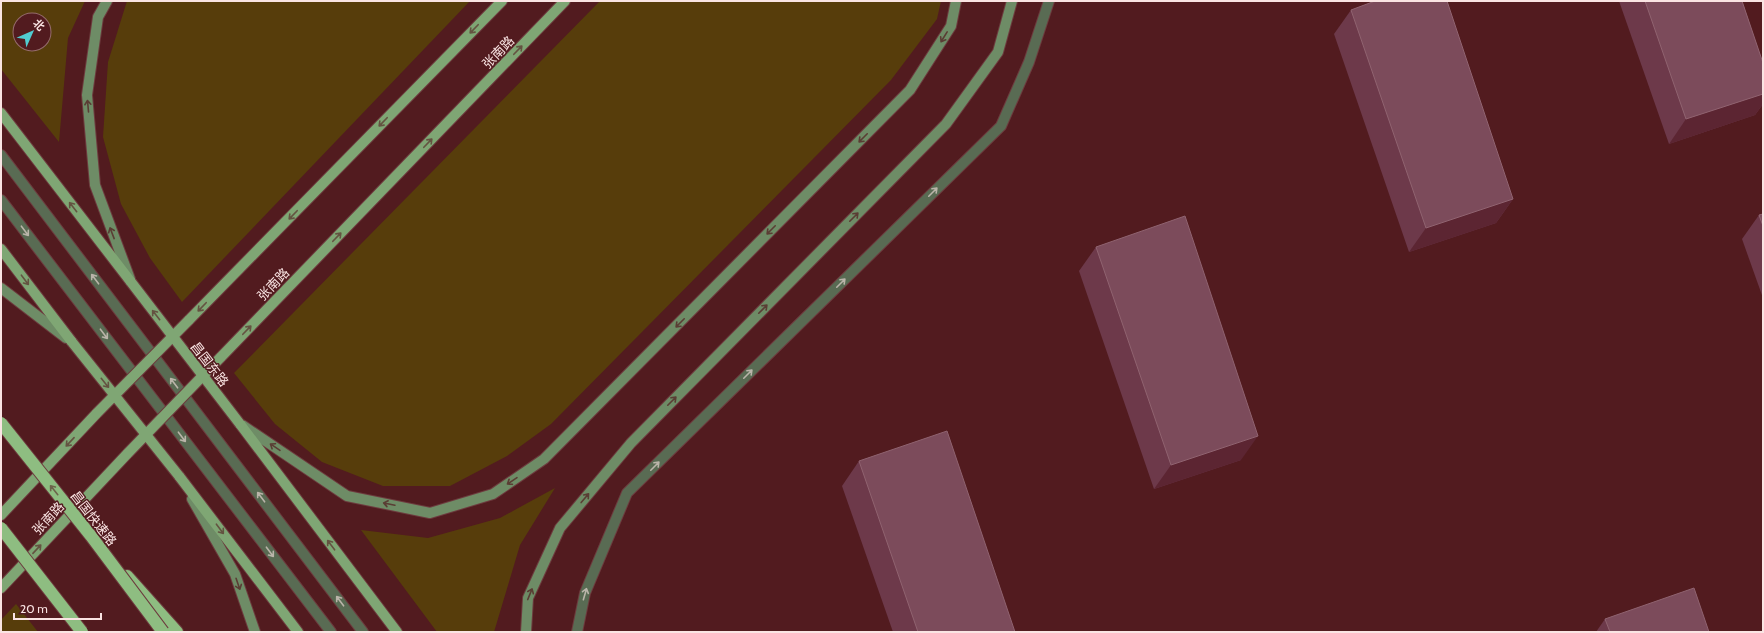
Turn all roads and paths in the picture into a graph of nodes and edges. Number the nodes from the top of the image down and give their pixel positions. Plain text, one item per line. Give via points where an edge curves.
1 (107, 1) edge
2 (502, 1) edge
3 (565, 1) edge
4 (956, 1) edge
5 (1012, 1) edge
6 (1049, 1) edge
7 (1, 113) edge
8 (1, 155) edge
9 (1, 200) edge
10 (1, 249) edge
11 (131, 282) junction
12 (1, 288) edge
13 (72, 342) junction
14 (1, 423) edge
15 (240, 424) junction
16 (179, 476) junction
17 (1, 515) edge
18 (1, 528) edge
19 (91, 536) junction
20 (1, 588) edge
21 (82, 632) edge
22 (163, 632) edge
23 (177, 632) edge
24 (254, 632) edge
25 (298, 632) edge
26 (331, 632) edge
27 (363, 632) edge
28 (397, 632) edge
29 (526, 632) edge
30 (577, 632) edge

11 -> 1 main road via 95,185 87,96 98,17
2 -> 17 main road, bridge via 97,413
20 -> 3 main road, 张南路, bridge
4 -> 15 main road via 951,26 910,90 544,459 493,494 430,513 347,496
29 -> 5 main road via 528,598 560,528 631,443 946,124 998,52
30 -> 6 lane via 585,593 628,493 1001,126 1029,62
11 -> 7 main road, 昌国东路
27 -> 8 lane
9 -> 26 lane
10 -> 13 main road
15 -> 11 main road, 昌国东路, bridge
12 - 13 main road
13 -> 16 main road, bridge
19 -> 14 highway, 昌国快速路, bridge
28 -> 15 main road, 昌国东路
16 -> 24 main road via 235,574
16 -> 25 main road
18 - 21 highway, bridge
19 - 22 highway, 昌国快速路, bridge
19 - 23 highway, bridge

